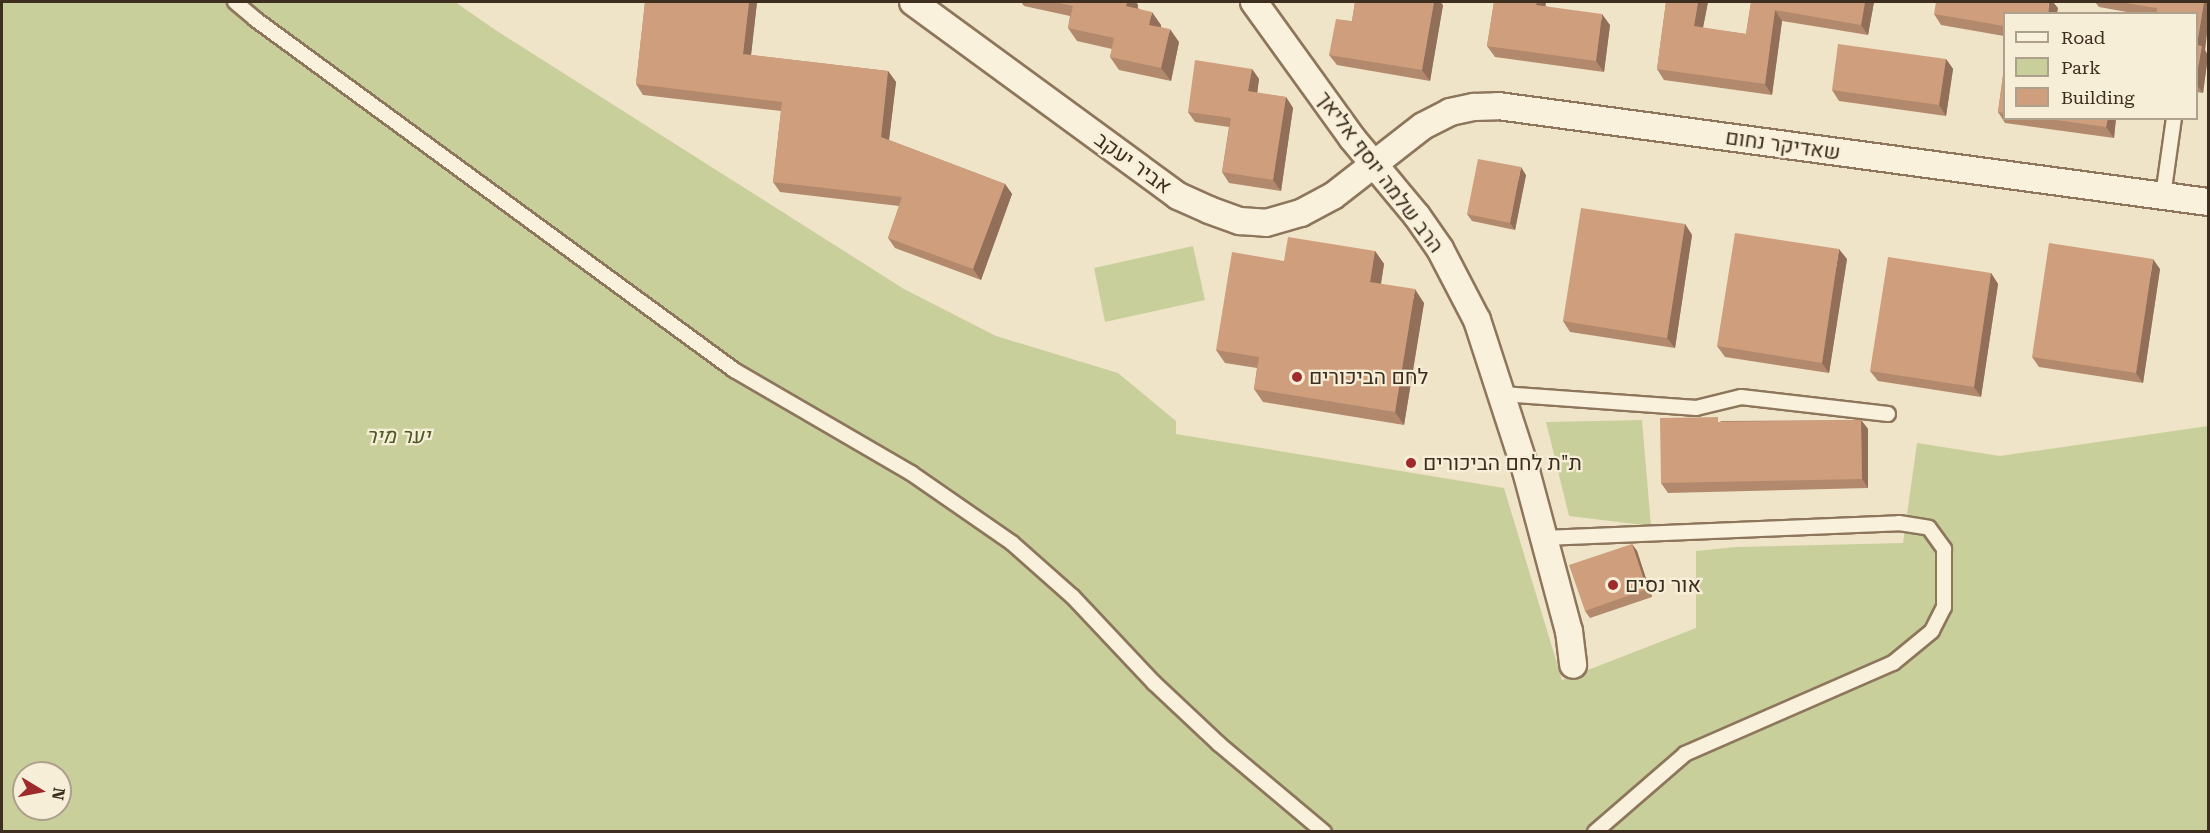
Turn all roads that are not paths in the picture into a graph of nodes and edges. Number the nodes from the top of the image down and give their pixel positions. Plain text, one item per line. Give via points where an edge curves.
1 (235, 2) edge
2 (913, 2) edge
3 (1254, 2) edge
4 (2174, 120) edge
5 (1375, 165) junction
6 (2163, 196) junction
7 (2208, 201) edge
8 (1502, 394) junction
9 (1888, 414) dead end
10 (1544, 538) junction
11 (1573, 664) dead end
12 (1324, 831) edge
13 (1595, 831) edge

1 - 12 lane via 734,370 910,473 1012,543 1073,597 1154,683 1220,744
2 - 5 street, אביר יעקב via 1178,196 1240,221 1266,223 1301,213 1333,196
3 - 5 street, הרב שלמה יוסף אליאך
4 - 6 lane
5 - 6 street, שאדיקר נחום via 1423,126 1450,112 1498,106
5 - 8 street, הרב שלמה יוסף אליאך via 1417,216 1457,280 1477,320
6 - 7 street, שאדיקר נחום
8 - 9 lane via 1696,408 1741,397
8 - 10 street, הרב שלמה יוסף אליאך
10 - 11 street, הרב שלמה יוסף אליאך via 1569,631
10 - 13 lane via 1899,523 1929,528 1944,549 1944,607 1932,631 1893,663 1685,754

